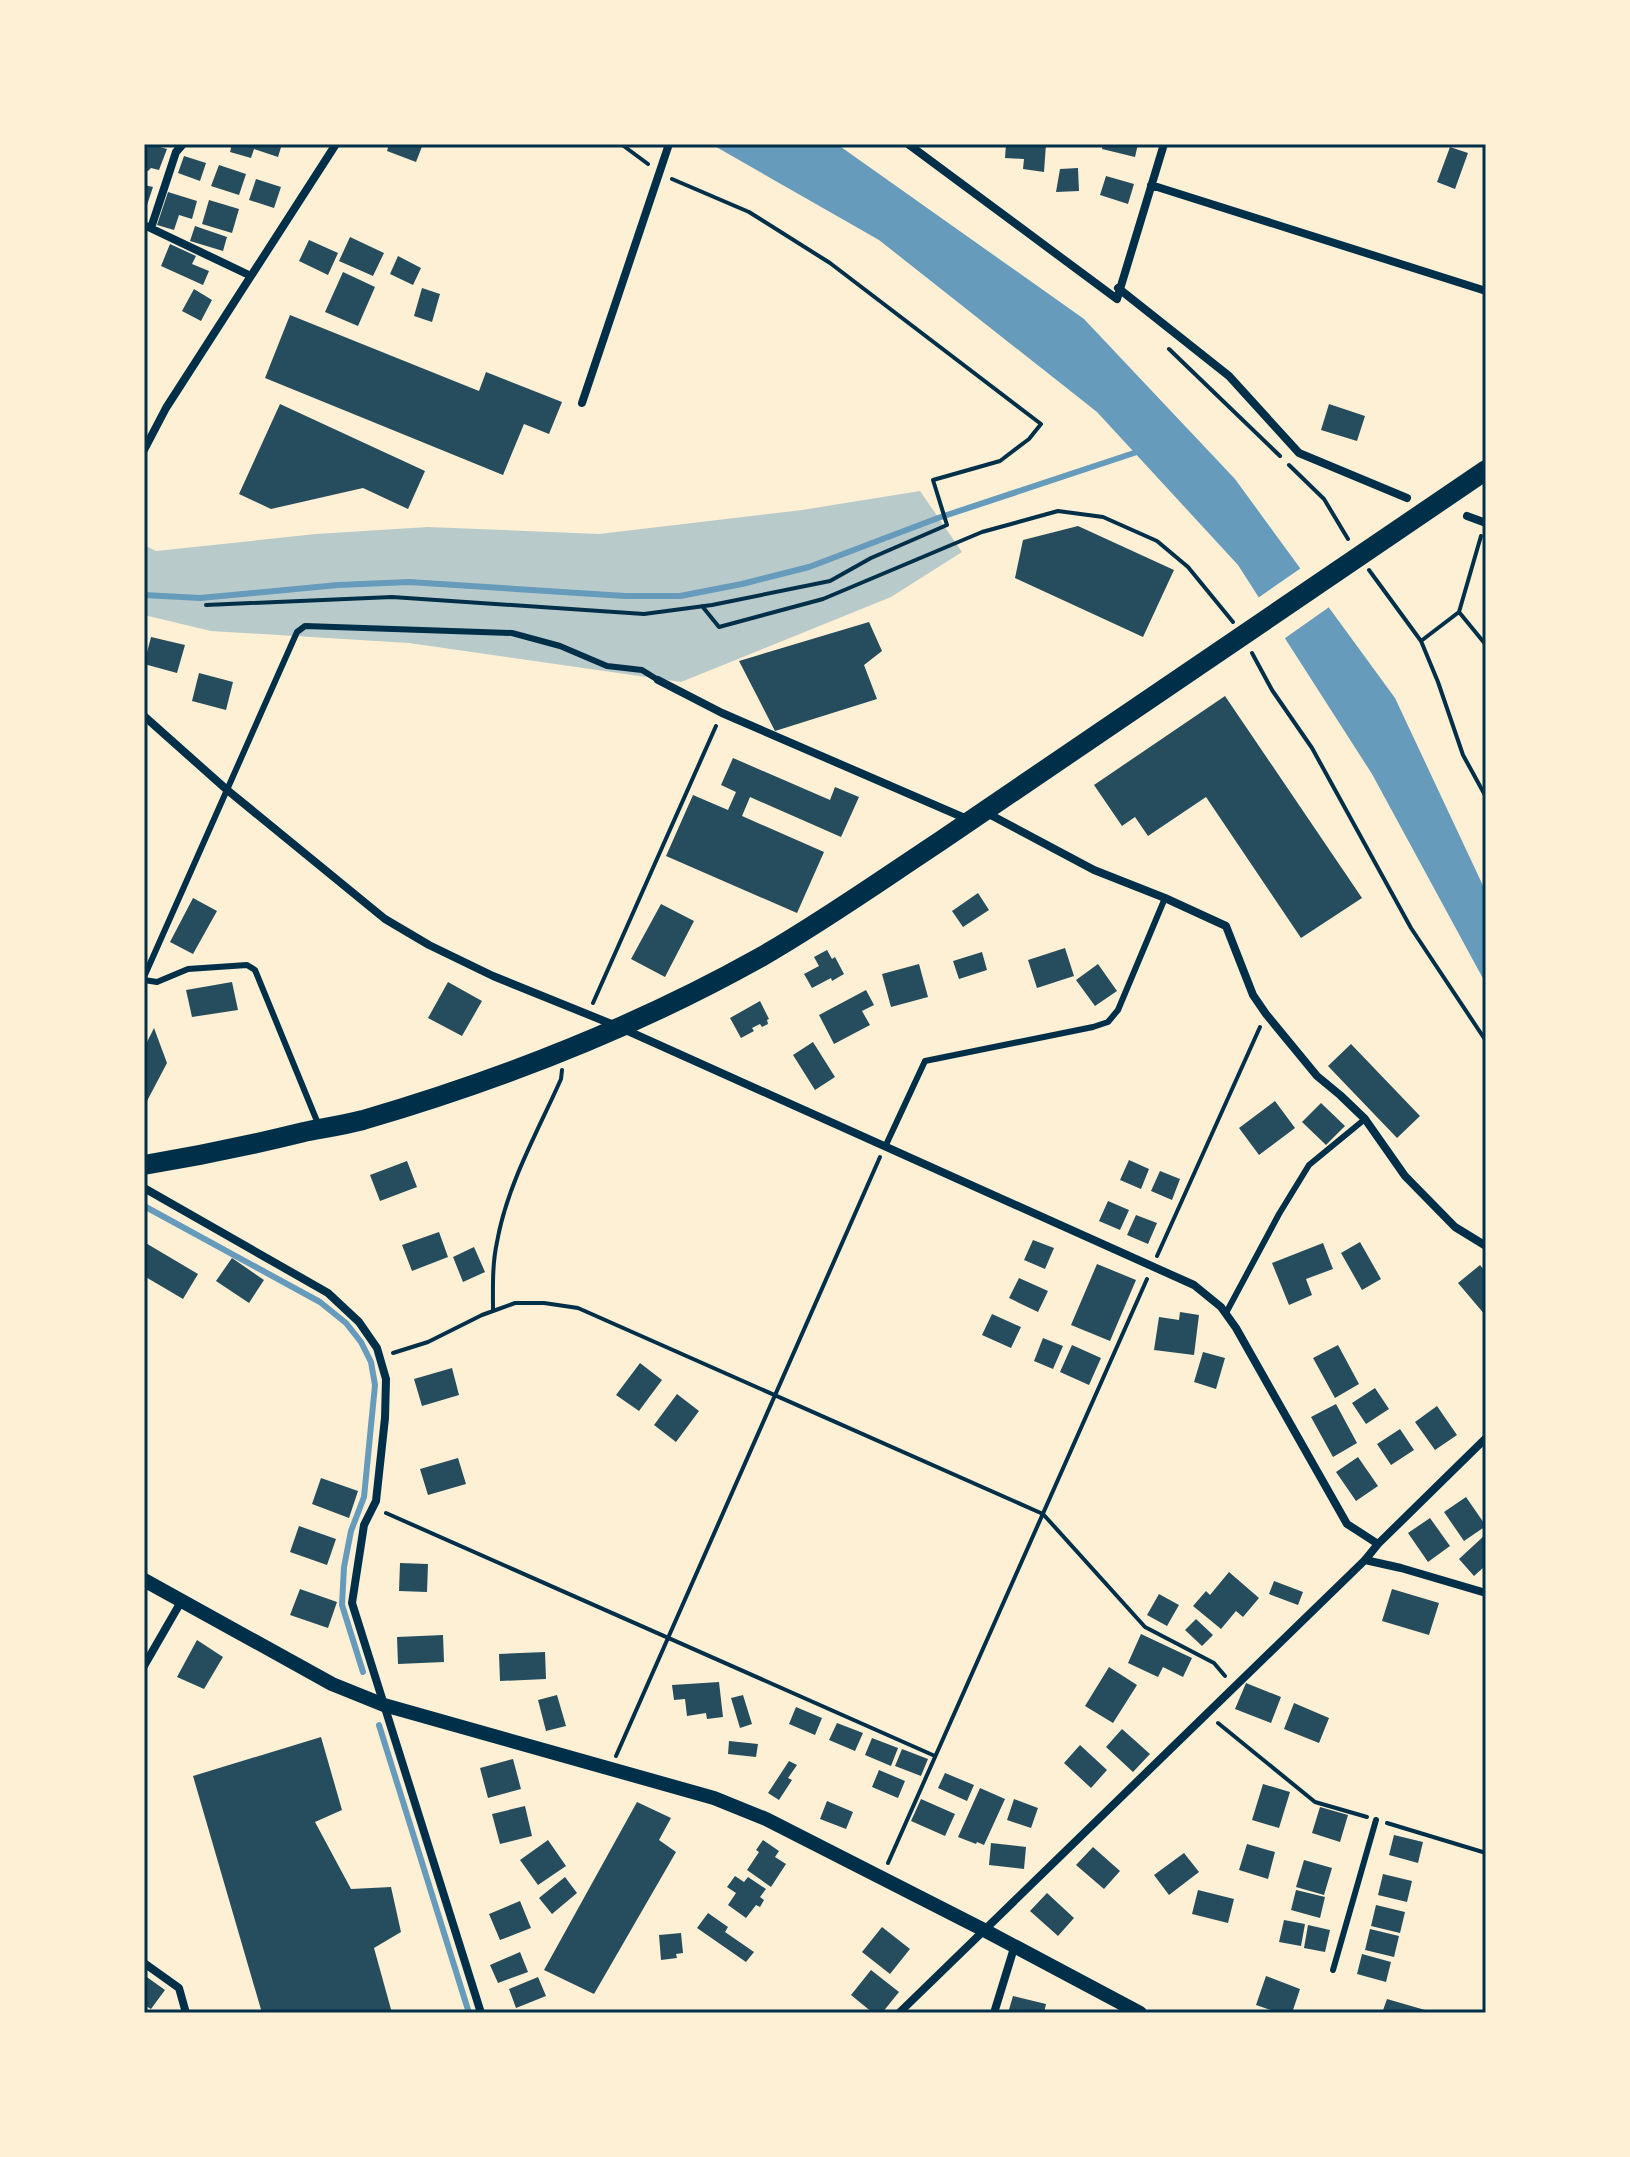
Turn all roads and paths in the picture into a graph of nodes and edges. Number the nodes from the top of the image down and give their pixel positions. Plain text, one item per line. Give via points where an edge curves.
1 (183, 144) edge
2 (621, 144) edge
3 (669, 144) edge
4 (908, 144) edge
5 (1164, 144) edge
6 (334, 145) edge
7 (660, 173) junction
8 (1151, 185) junction
9 (147, 227) edge
10 (251, 276) junction
11 (1118, 288) junction
12 (1486, 291) edge
13 (1162, 342) dead end
14 (582, 403) dead end
15 (144, 450) edge
16 (1486, 470) edge
17 (1407, 498) dead end
18 (1467, 516) dead end
19 (1486, 522) edge
20 (1358, 557) junction
21 (206, 605) dead end
22 (702, 606) junction
23 (1459, 612) junction
24 (1250, 630) junction
25 (1421, 641) junction
26 (1486, 645) edge
27 (658, 680) joint
28 (722, 713) junction
29 (144, 716) edge
30 (226, 789) junction
31 (1486, 797) edge
32 (977, 816) junction
33 (1165, 898) junction
34 (144, 978) edge
35 (588, 1014) junction
36 (1266, 1014) junction
37 (619, 1027) junction
38 (1486, 1041) edge
39 (563, 1050) junction
40 (1365, 1119) junction
41 (320, 1129) junction
42 (885, 1147) junction
43 (144, 1165) edge
44 (144, 1188) edge
45 (1486, 1246) edge
46 (1152, 1266) junction
47 (493, 1311) junction
48 (1226, 1313) junction
49 (380, 1358) junction
50 (775, 1396) junction
51 (1486, 1438) edge
52 (372, 1507) junction
53 (1043, 1514) junction
54 (1378, 1544) junction
55 (1365, 1560) junction
56 (144, 1580) edge
57 (1486, 1593) edge
58 (182, 1600) junction
59 (668, 1638) junction
60 (144, 1666) edge
61 (1234, 1688) junction
62 (384, 1705) junction
63 (1207, 1714) junction
64 (935, 1756) junction
65 (610, 1768) junction
66 (1376, 1820) junction
67 (1486, 1853) edge
68 (881, 1878) junction
69 (984, 1930) junction
70 (1014, 1948) junction
71 (144, 1963) edge
72 (1333, 1970) dead end
73 (186, 2013) edge
74 (481, 2013) edge
75 (899, 2013) edge
76 (994, 2013) edge
77 (1140, 2013) edge

1 - 9 street
2 - 7 path
3 - 7 street
4 - 11 street via 1117,299
5 - 8 street
6 - 10 street
7 - 14 street
7 - 22 path via 749,212 830,263 1041,424 1000,461 933,480 947,525 830,581
8 - 11 street
8 - 12 street
9 - 10 street
10 - 15 street
11 - 17 street via 1229,376 1299,453
13 - 20 path via 1324,499
16 - 20 highway
18 - 19 street
19 - 23 path
20 - 24 highway
20 - 25 path
21 - 22 path via 392,597 644,614
22 - 24 path via 719,627 823,599 982,532 1058,511 1103,517 1157,541
23 - 25 path
23 - 26 path
24 - 32 highway
24 - 38 path via 1272,690 1312,748 1411,928
25 - 31 path via 1463,755
27 - 28 street
27 - 30 lane via 642,670 607,666 512,633 305,626 297,632
28 - 32 street
28 - 35 path
29 - 30 street
30 - 34 lane
30 - 35 street via 385,919 493,976
32 - 33 street
32 - 37 highway via 761,957
33 - 36 street via 1226,926
33 - 42 lane via 1118,1010 1108,1022 925,1061
34 - 41 lane via 157,982 188,969 247,965 255,970
35 - 37 street
36 - 40 street via 1317,1076
36 - 46 path
37 - 39 highway
37 - 42 street
39 - 41 highway via 468,1087
39 - 47 path via 561,1079 510,1193 497,1241
40 - 45 street via 1405,1176 1455,1227
40 - 48 lane via 1309,1165
41 - 43 highway
42 - 46 street
42 - 50 path
44 - 49 street via 328,1293 359,1322
46 - 48 street via 1194,1285
46 - 53 path
47 - 49 path
47 - 50 path via 515,1303 578,1308
48 - 54 street via 1347,1524
49 - 52 street via 386,1379 385,1418
50 - 53 path
50 - 59 path
51 - 54 street
52 - 59 path
52 - 62 street via 364,1525 352,1603
53 - 61 path via 1145,1627 1214,1663
53 - 64 path
54 - 55 street
55 - 57 street
55 - 61 street
56 - 58 street
58 - 60 street
58 - 62 street via 332,1684
59 - 64 path
59 - 65 path
61 - 63 street
62 - 65 street
62 - 74 street
63 - 66 path via 1315,1802
63 - 69 street
64 - 68 path
65 - 68 street via 727,1803
66 - 67 path
66 - 72 lane
68 - 69 street
69 - 70 street
69 - 75 street
70 - 76 street
70 - 77 street
71 - 73 street via 179,1988

